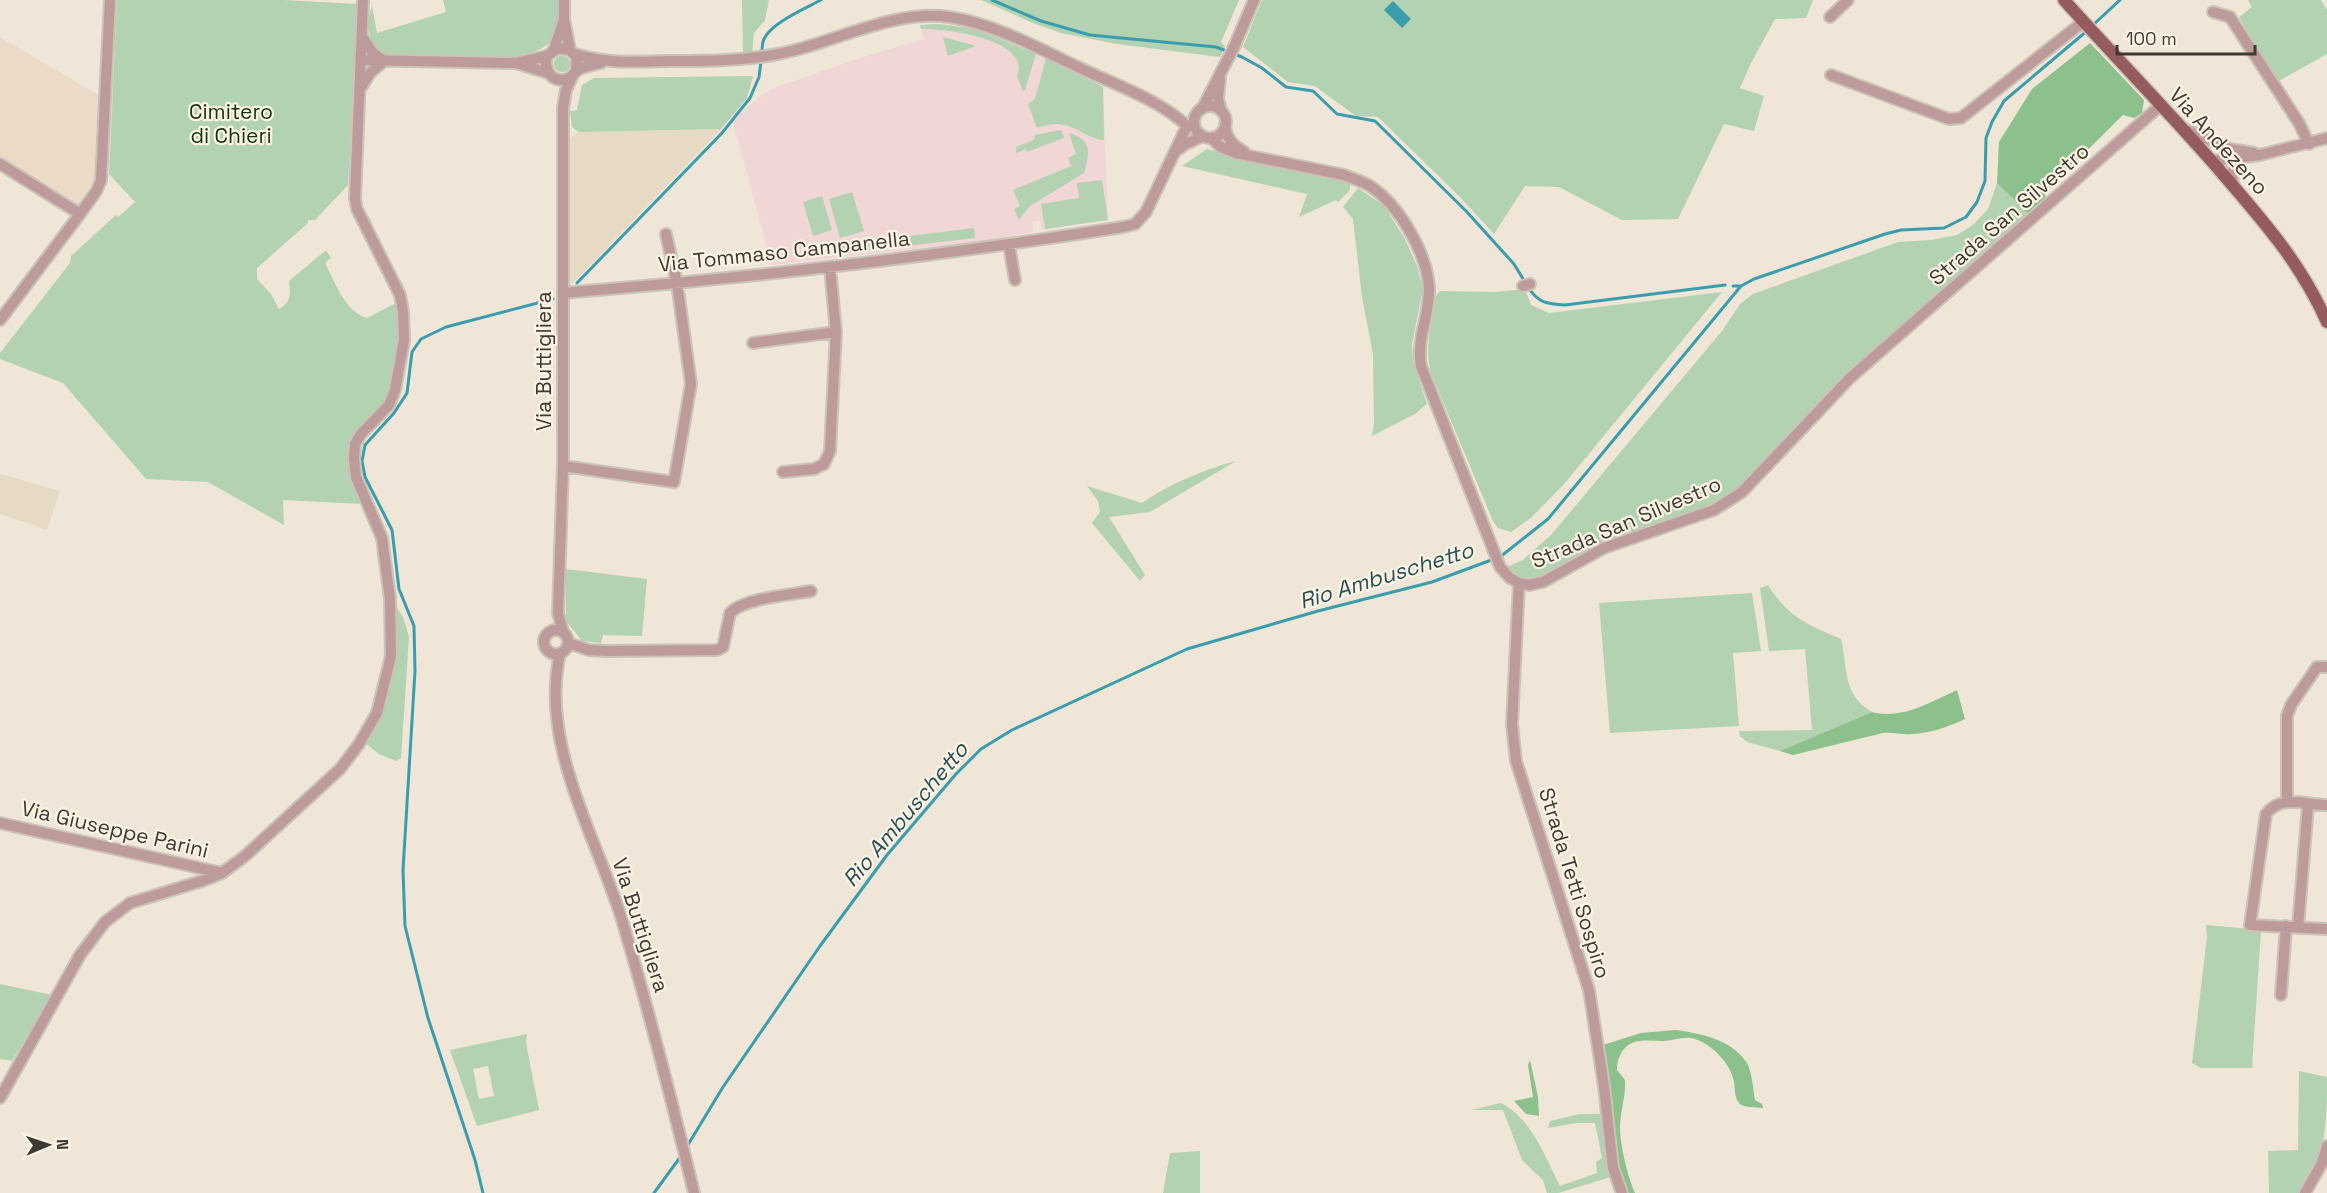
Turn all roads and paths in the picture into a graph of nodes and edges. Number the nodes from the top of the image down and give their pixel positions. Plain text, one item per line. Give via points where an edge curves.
1 (110, 0) edge
2 (363, 0) edge
3 (564, 0) edge
4 (1254, 0) edge
5 (1848, 0) edge
6 (2064, 0) edge
7 (2213, 12) dead end
8 (1830, 17) dead end
9 (564, 19) junction
10 (2084, 22) junction
11 (363, 38) junction
12 (572, 52) junction
13 (550, 53) junction
14 (362, 60) junction
15 (384, 61) junction
16 (604, 62) junction
17 (516, 63) junction
18 (1221, 72) junction
19 (574, 73) junction
20 (551, 75) junction
21 (1832, 75) dead end
22 (360, 89) junction
23 (2161, 105) junction
24 (563, 108) junction
25 (1221, 111) junction
26 (1195, 118) junction
27 (1225, 125) junction
28 (2182, 128) junction
29 (1207, 137) junction
30 (2327, 138) edge
31 (2309, 144) junction
32 (2230, 148) junction
33 (1175, 152) junction
34 (2260, 154) junction
35 (1250, 156) junction
36 (2209, 158) junction
37 (2236, 159) junction
38 (0, 164) edge
39 (2233, 186) junction
40 (80, 214) junction
41 (666, 234) dead end
42 (1009, 245) junction
43 (830, 267) junction
44 (1016, 280) dead end
45 (677, 283) junction
46 (563, 293) junction
47 (0, 320) edge
48 (2327, 322) edge
49 (836, 332) junction
50 (753, 343) dead end
51 (562, 466) junction
52 (783, 472) dead end
53 (1519, 583) junction
54 (811, 591) dead end
55 (557, 631) junction
56 (568, 643) junction
57 (556, 653) junction
58 (2327, 667) edge
59 (2287, 801) junction
60 (2308, 805) junction
61 (2327, 805) edge
62 (0, 823) edge
63 (222, 873) junction
64 (2286, 926) junction
65 (2298, 927) junction
66 (2327, 929) edge
67 (2281, 994) dead end
68 (0, 1098) edge
69 (2327, 1146) edge
70 (694, 1193) edge
71 (1622, 1193) edge
72 (2305, 1193) edge

1 - 40 street via 101,180
2 - 11 street
3 - 9 street
4 - 18 street
5 - 8 street
6 - 10 main road, Via Andezeno
7 - 31 street via 2230,17
9 - 12 street
9 - 13 street
10 - 21 street via 1961,118 1948,119
10 - 23 main road, Via Andezeno
11 - 14 street
11 - 15 street
12 - 13 street via 562,47
12 - 16 street
12 - 19 street via 578,62
13 - 17 street
13 - 20 street via 545,65
14 - 15 street
14 - 22 street
15 - 17 street
15 - 22 street
16 - 19 street
16 - 26 street via 765,57 915,17 948,17 1023,41 1165,109
17 - 20 street
18 - 25 street
18 - 26 street
19 - 20 street via 563,80
19 - 24 street, Via Buttigliera
20 - 24 street, Via Buttigliera
22 - 63 street via 355,199 400,295 403,312 404,340 395,390 389,405 361,434 354,459 356,477 382,538 390,599 391,656 377,713 340,769
23 - 28 main road, Via Andezeno
23 - 53 street, Strada San Silvestro via 1850,378 1742,492 1714,510 1604,548 1543,582
24 - 46 street, Via Buttigliera
25 - 26 street via 1212,106
25 - 27 street
26 - 29 street
26 - 33 street, Via Tommaso Campanella
27 - 29 street via 1220,134
27 - 35 street, Strada San Silvestro via 1229,139
28 - 32 street
28 - 36 main road, Via Andezeno
29 - 33 street via 1184,144
29 - 35 street, Strada San Silvestro via 1221,147
30 - 31 street
31 - 34 street
32 - 34 street
32 - 36 street
33 - 42 street, Via Tommaso Campanella via 1146,212 1135,224
34 - 37 street
35 - 53 street, Strada San Silvestro via 1359,181 1386,201 1411,232 1429,287 1419,346 1421,366 1500,567
36 - 37 street
36 - 39 main road, Via Andezeno
37 - 39 street
38 - 40 street
39 - 48 main road, Via Andezeno via 2291,257 2313,290
40 - 47 street
41 - 45 street
42 - 43 street, Via Tommaso Campanella
42 - 44 street
43 - 45 street, Via Tommaso Campanella
43 - 49 street
45 - 46 street, Via Tommaso Campanella
45 - 51 street via 691,384 674,482
46 - 51 street, Via Buttigliera
49 - 50 street
49 - 52 street via 830,452 824,465
51 - 55 street, Via Buttigliera
53 - 71 street, Strada Tetti Sospiro via 1512,724 1516,761 1589,990 1612,1168
54 - 56 street via 733,609 723,647 717,651 606,651
55 - 56 street via 567,637
55 - 57 street via 546,635 544,642 546,648
56 - 57 street via 566,650
57 - 70 street, Via Buttigliera via 558,717 569,774 613,891
58 - 59 street via 2317,667 2287,716
59 - 60 street
59 - 64 street via 2278,803 2266,814 2250,925
60 - 61 street
60 - 65 street
62 - 63 street, Via Giuseppe Parini
63 - 68 street via 130,903 105,922 80,955
64 - 65 street
64 - 67 street
65 - 66 street
69 - 72 street

